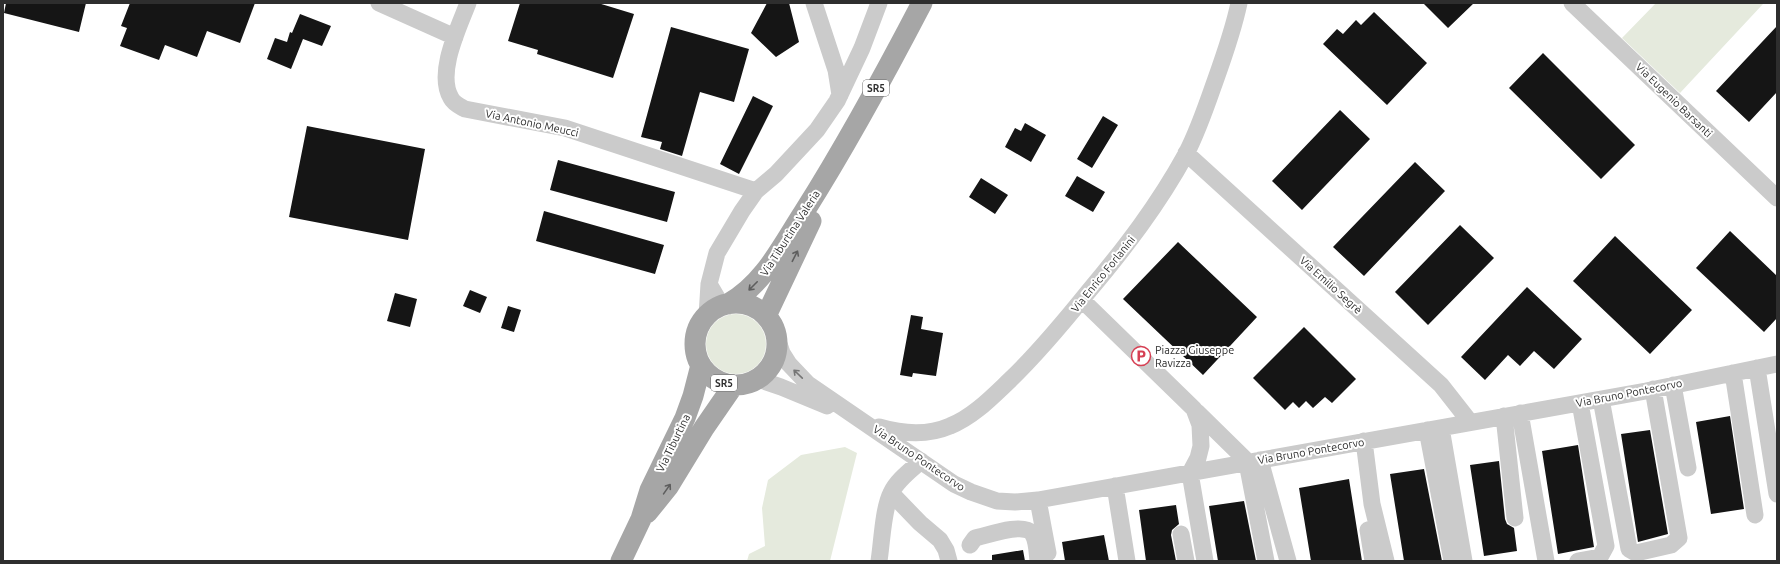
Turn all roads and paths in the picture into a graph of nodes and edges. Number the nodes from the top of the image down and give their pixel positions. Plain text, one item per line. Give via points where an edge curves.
1 (379, 3) edge
2 (468, 3) edge
3 (814, 3) edge
4 (879, 3) edge
5 (922, 3) edge
6 (1238, 3) edge
7 (1572, 3) edge
8 (455, 37) junction
9 (840, 96) junction
10 (1186, 153) junction
11 (829, 172) junction
12 (756, 191) junction
13 (1777, 198) edge
14 (1082, 300) junction
15 (719, 309) junction
16 (766, 316) junction
17 (777, 338) junction
18 (1777, 364) edge
19 (701, 365) junction
20 (1757, 368) junction
21 (1732, 373) junction
22 (758, 379) junction
23 (1673, 385) junction
24 (733, 386) junction
25 (1653, 389) junction
26 (1600, 399) junction
27 (1580, 402) junction
28 (1194, 409) junction
29 (1512, 415) junction
30 (864, 421) junction
31 (1470, 422) junction
32 (1434, 429) junction
33 (1359, 442) junction
34 (921, 461) junction
35 (1252, 462) junction
36 (1688, 468) dead end
37 (1190, 473) junction
38 (1110, 487) junction
39 (891, 493) junction
40 (1777, 494) edge
41 (1038, 500) junction
42 (1755, 515) dead end
43 (641, 518) junction
44 (1515, 518) dead end
45 (1181, 534) dead end
46 (970, 545) dead end
47 (621, 561) edge
48 (879, 561) edge
49 (949, 561) edge
50 (1038, 561) edge
51 (1049, 561) edge
52 (1117, 561) edge
53 (1127, 561) edge
54 (1186, 561) edge
55 (1205, 561) edge
56 (1266, 561) edge
57 (1288, 561) edge
58 (1373, 561) edge
59 (1386, 561) edge
60 (1452, 561) edge
61 (1464, 561) edge
62 (1546, 561) edge
63 (1578, 561) edge

1 - 8 street
2 - 8 street, Via Antonio Meucci
3 - 9 street via 836,70
4 - 9 street
5 - 11 main road, Via Tiburtina Valeria / SR5
6 - 10 street, Via Enrico Forlanini via 1223,61
7 - 13 street, Via Eugenio Barsanti
8 - 12 street, Via Antonio Meucci via 446,73 450,97 457,105 465,109 565,128
9 - 12 street via 802,146
10 - 14 street, Via Enrico Forlanini via 1147,219
10 - 31 street, Via Emilio Segrè via 1441,385
11 -> 15 main road, Via Tiburtina Valeria / SR5 via 769,268 752,287
16 -> 11 main road, Via Tiburtina Valeria / SR5 via 809,226
12 - 15 street via 722,242 713,263 709,284
14 - 28 street
14 - 30 street, Via Enrico Forlanini via 1011,379 976,410 951,426 930,432 908,433 882,428
15 - 16 main road via 738,303 749,305
15 - 19 main road, Via Tiburtina / SR5 via 700,327 696,353
16 - 17 main road
17 - 22 main road, SR5 via 774,361 768,371
30 -> 17 street, Via Bruno Pontecorvo via 825,397 796,373 782,353
18 - 20 street, Via Bruno Pontecorvo
19 - 24 main road, SR5 via 709,375
19 - 43 main road, Via Tiburtina / SR5 via 689,410 650,490
20 - 21 street, Via Bruno Pontecorvo
20 - 40 street
21 - 23 street, Via Bruno Pontecorvo
21 - 42 street
22 - 24 main road, SR5
22 - 30 street, Via Bruno Pontecorvo
23 - 25 street, Via Bruno Pontecorvo
23 - 36 street
43 -> 24 main road, Via Tiburtina / SR5 via 664,494
25 - 26 street, Via Bruno Pontecorvo
25 - 26 street via 1679,538 1671,545 1636,553 1629,549
26 - 27 street, Via Bruno Pontecorvo
27 - 29 street, Via Bruno Pontecorvo
27 - 63 street via 1606,546 1600,557
28 - 35 street
28 - 37 street via 1200,425 1201,446
29 - 31 street, Via Bruno Pontecorvo
29 - 44 street
29 - 62 street
30 - 34 street, Via Bruno Pontecorvo
31 - 32 street, Via Bruno Pontecorvo
32 - 33 street, Via Bruno Pontecorvo
32 - 60 street
32 - 61 street
33 - 35 street, Via Bruno Pontecorvo
33 - 58 street
33 - 59 street
34 - 39 street via 896,484
34 - 41 street, Via Bruno Pontecorvo via 954,484 988,499 1015,502
35 - 37 street, Via Bruno Pontecorvo
35 - 56 street
35 - 57 street
37 - 38 street, Via Bruno Pontecorvo
37 - 55 street
38 - 41 street, Via Bruno Pontecorvo
38 - 52 street
38 - 53 street
39 - 48 street
39 - 49 street via 940,540
41 - 51 street
43 - 47 main road, Via Tiburtina / SR5
45 - 54 street
46 - 50 street via 975,538 1016,528 1025,529 1032,533

